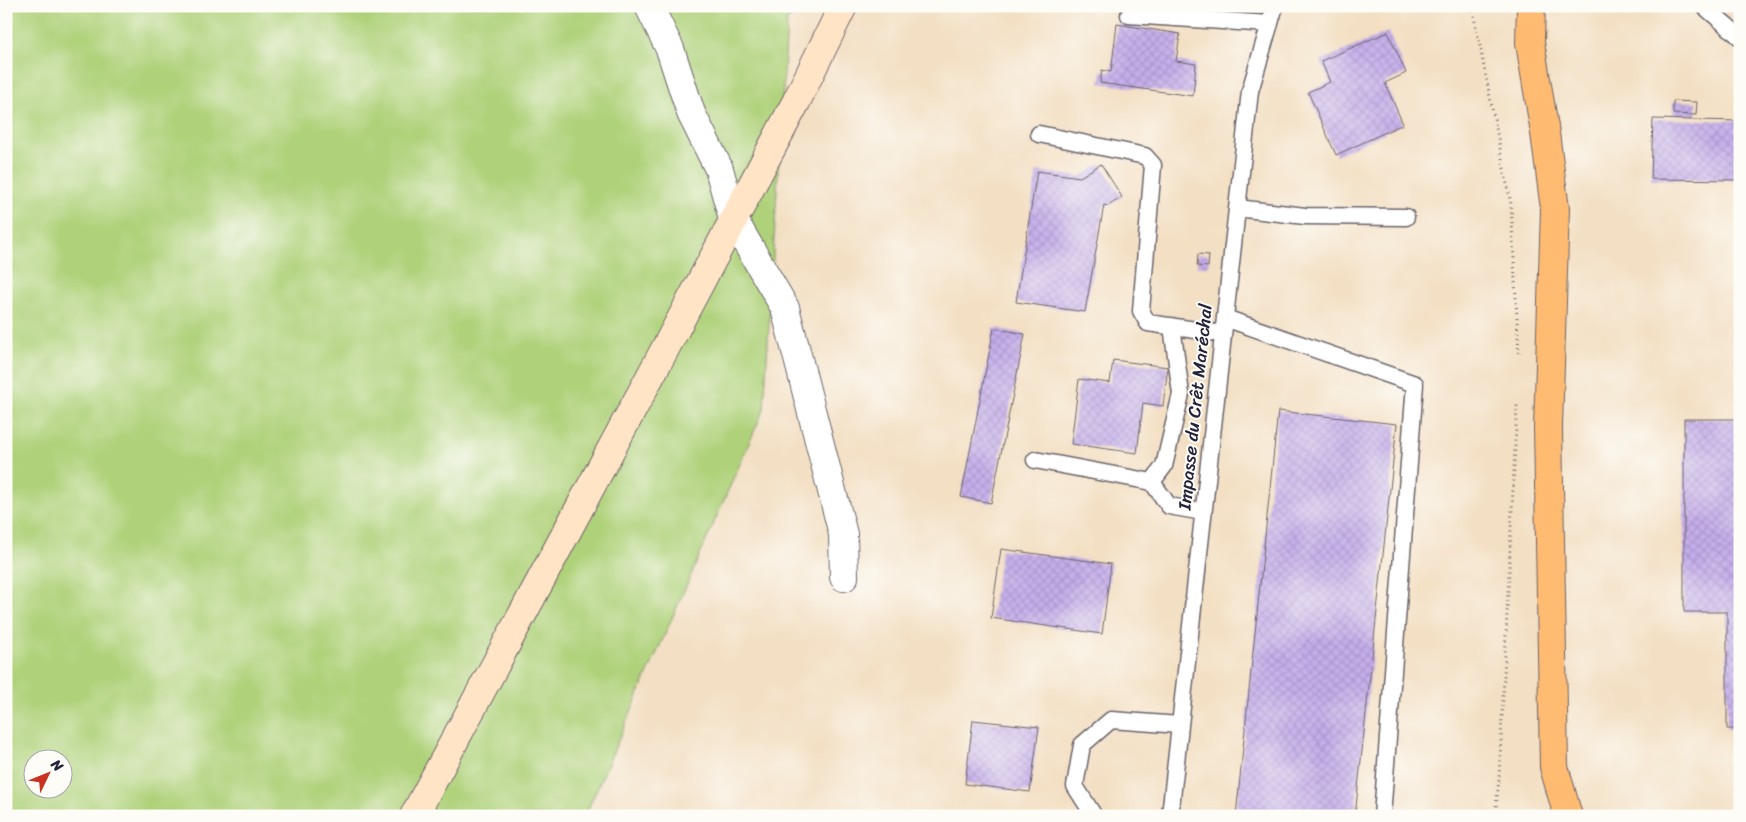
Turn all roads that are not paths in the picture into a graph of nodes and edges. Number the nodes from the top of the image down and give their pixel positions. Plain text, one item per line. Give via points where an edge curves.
1 (649, 6) edge
2 (842, 6) edge
3 (1275, 6) edge
4 (1531, 6) edge
5 (1704, 6) edge
6 (1129, 16) dead end
7 (1270, 24) junction
8 (1740, 37) edge
9 (1039, 134) dead end
10 (1237, 208) junction
11 (1406, 217) dead end
12 (734, 219) junction
13 (1172, 326) junction
14 (1224, 326) junction
15 (1035, 460) dead end
16 (1152, 482) junction
17 (1204, 512) junction
18 (844, 577) dead end
19 (1180, 725) junction
20 (414, 816) edge
21 (1094, 816) edge
22 (1170, 816) edge
23 (1382, 816) edge
24 (1568, 816) edge

1 - 12 street via 670,49 692,113 719,169
2 - 12 main road
3 - 7 lane, Impasse du Crêt Maréchal
4 - 24 highway via 1530,43 1555,209 1548,427 1554,767
5 - 8 lane
6 - 7 lane
7 - 10 lane, Impasse du Crêt Maréchal via 1250,91
9 - 13 lane via 1145,156 1153,165 1141,310 1148,323
10 - 11 lane via 1305,216
10 - 14 lane, Impasse du Crêt Maréchal
12 - 18 street via 785,308 843,534
12 - 20 main road
13 - 14 lane
13 - 16 lane via 1181,394 1164,466
14 - 17 lane, Impasse du Crêt Maréchal
14 - 23 lane via 1415,384
15 - 16 lane
16 - 17 lane via 1169,506
17 - 19 lane, Impasse du Crêt Maréchal
19 - 21 lane via 1111,720 1082,745 1075,786
19 - 22 lane, Impasse du Crêt Maréchal

